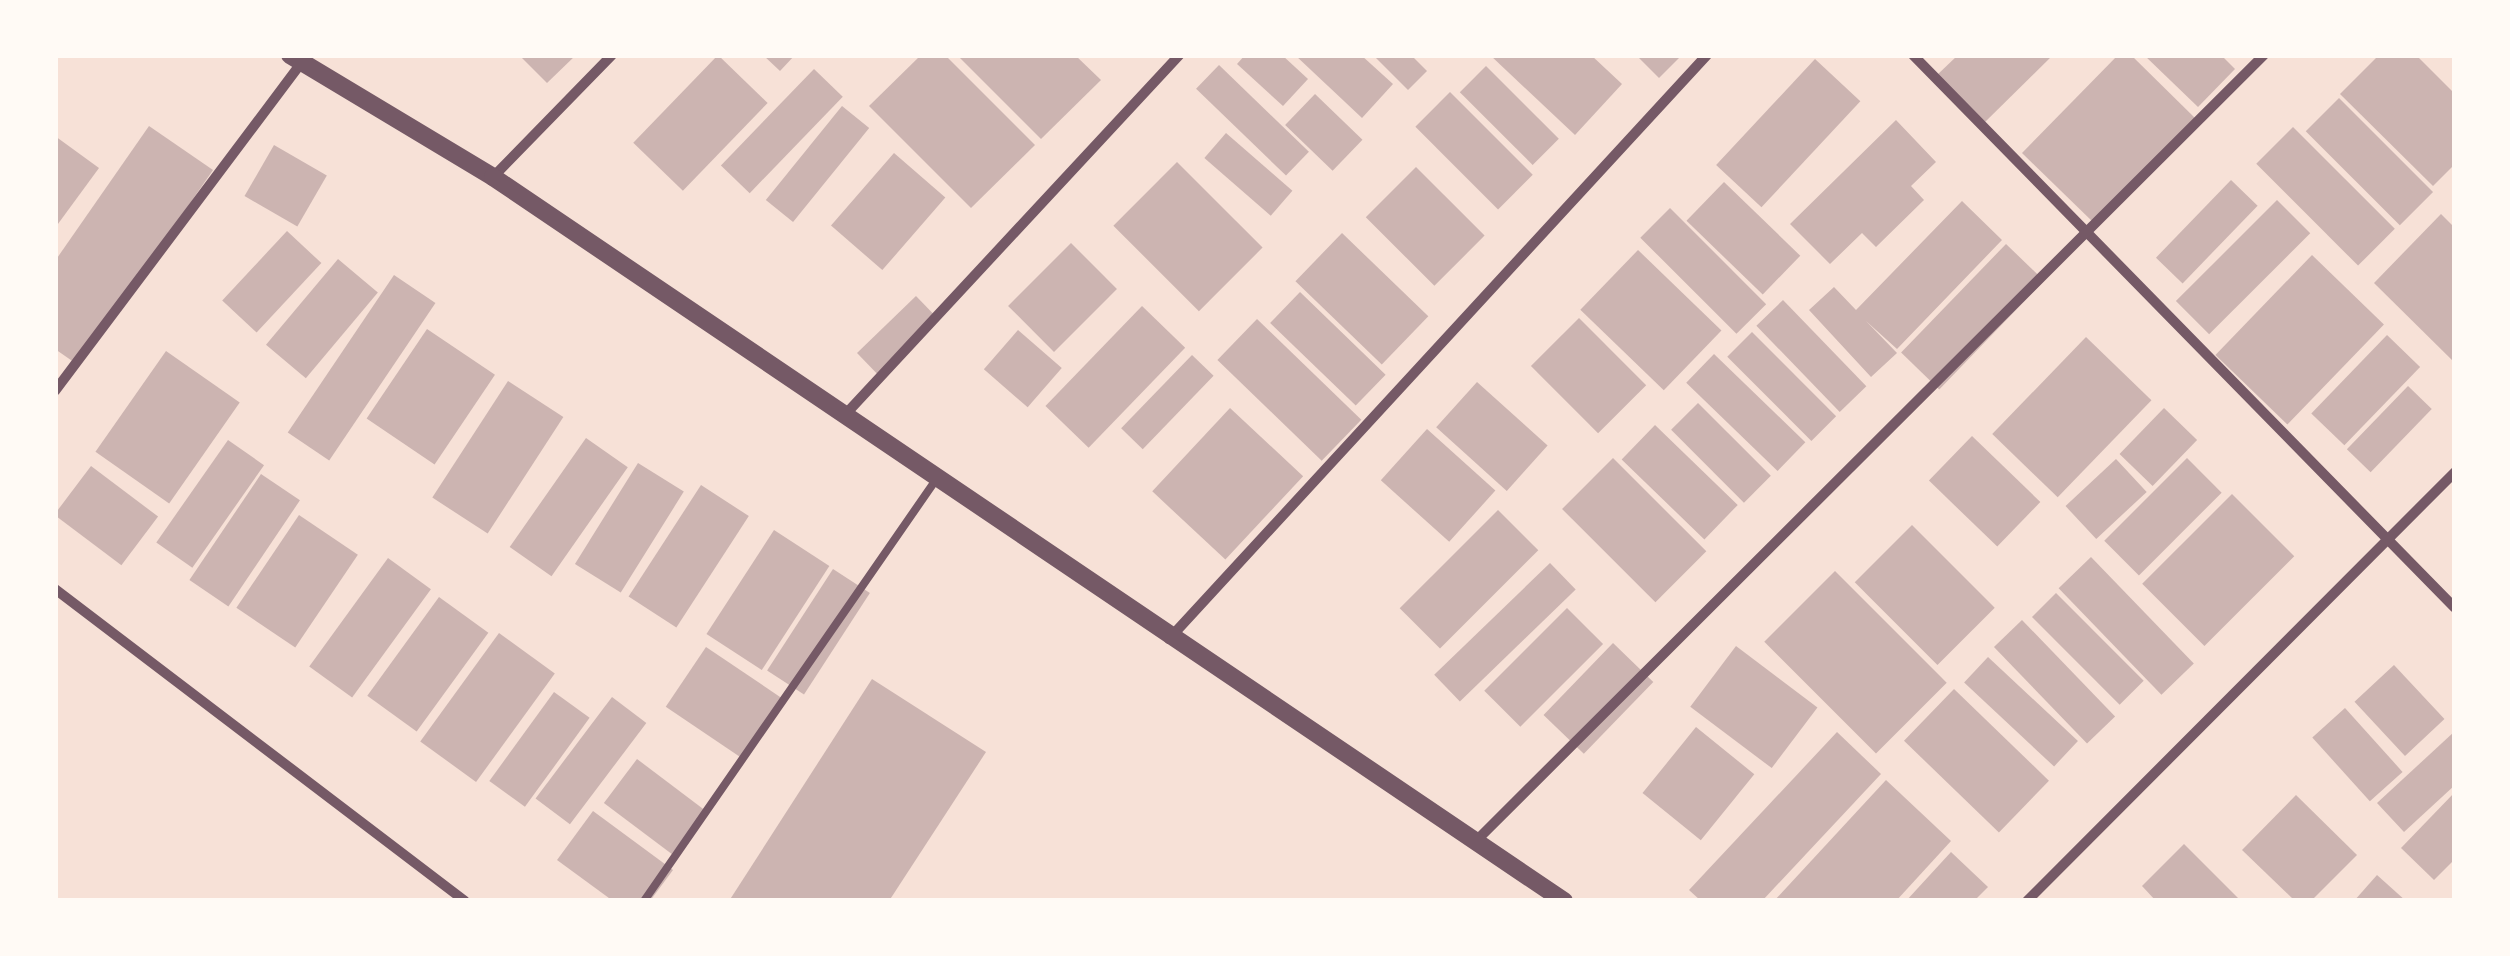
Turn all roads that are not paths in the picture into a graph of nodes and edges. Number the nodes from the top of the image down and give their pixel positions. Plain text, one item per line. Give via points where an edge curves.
1 (612, 55) edge
2 (1179, 55) edge
3 (1707, 55) edge
4 (1913, 55) edge
5 (2264, 55) edge
6 (296, 58) edge
7 (493, 176) junction
8 (2086, 232) junction
9 (55, 391) edge
10 (842, 418) junction
11 (2455, 472) edge
12 (935, 481) junction
13 (2386, 542) junction
14 (55, 589) edge
15 (2455, 608) edge
16 (1167, 640) junction
17 (1474, 843) junction
18 (465, 901) edge
19 (644, 901) edge
20 (1564, 901) edge
21 (2028, 901) edge

1 - 7 street
2 - 10 street
3 - 16 street
4 - 8 street
5 - 8 street
6 - 7 street
6 - 9 street
7 - 10 street
8 - 13 street
8 - 17 street
10 - 12 street
11 - 13 street
12 - 16 street
12 - 19 lane
13 - 15 street
13 - 21 street
14 - 18 street
16 - 17 street
17 - 20 street

